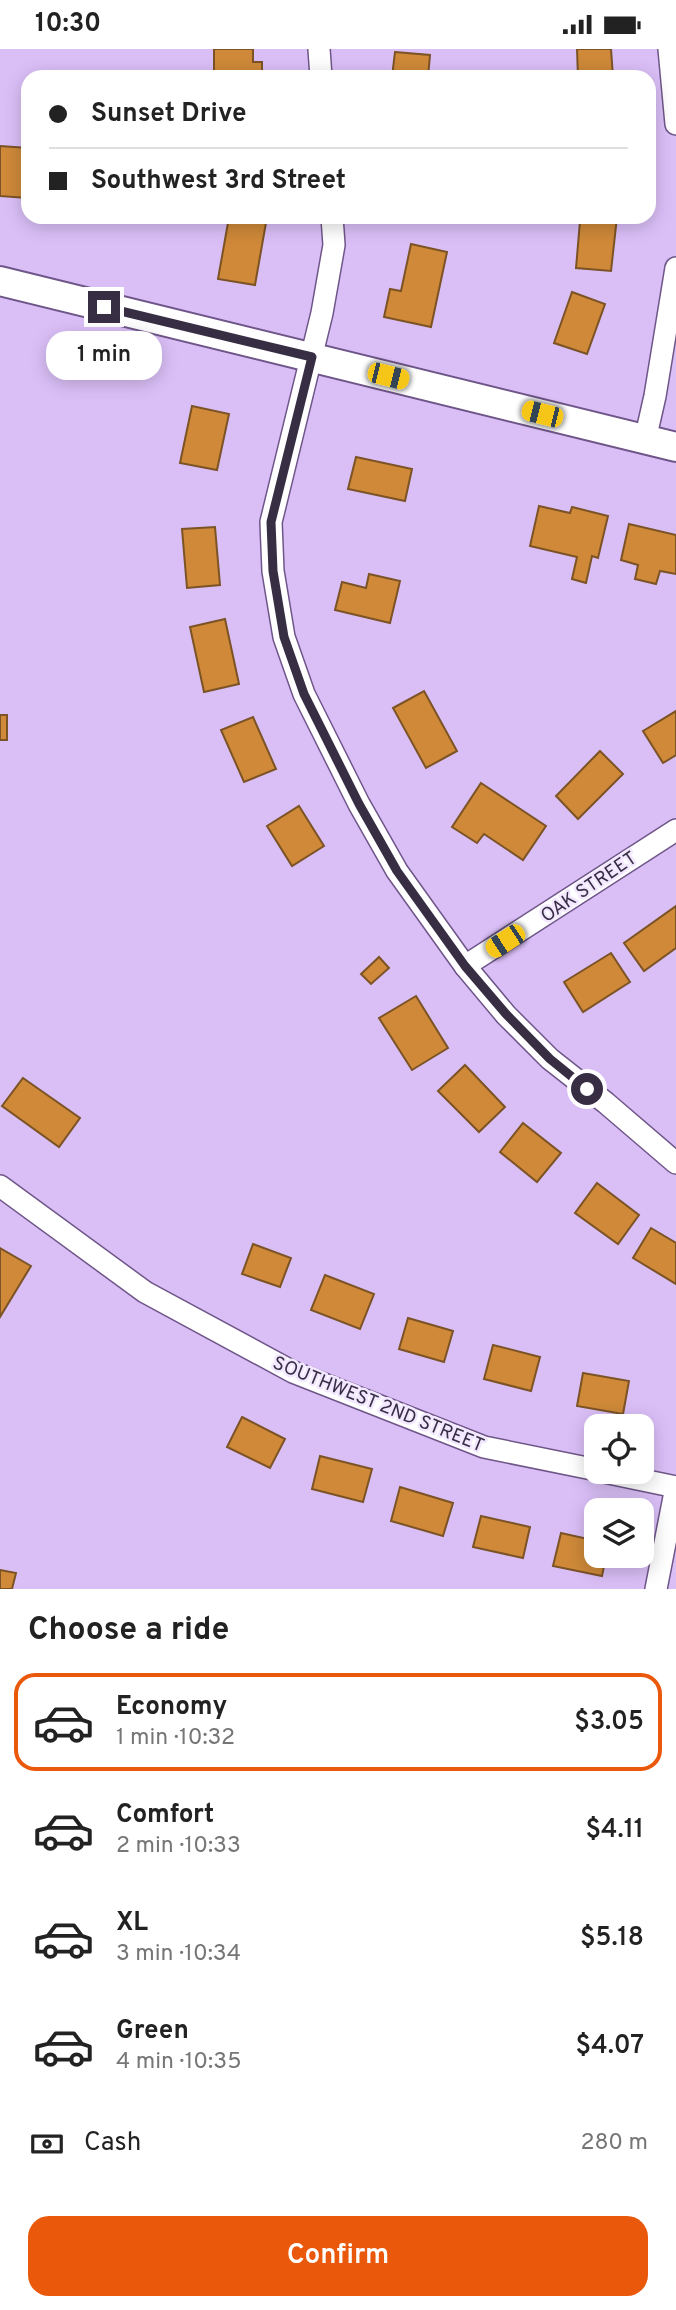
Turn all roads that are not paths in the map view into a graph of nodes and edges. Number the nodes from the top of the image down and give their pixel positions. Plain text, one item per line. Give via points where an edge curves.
1 (319, 49) edge
2 (669, 49) edge
3 (320, 70) edge
4 (676, 124) edge
5 (332, 224) edge
6 (676, 268) edge
7 (0, 281) edge
8 (312, 357) junction
9 (645, 440) junction
10 (676, 447) edge
11 (676, 830) edge
12 (465, 966) junction
13 (676, 1164) edge
14 (0, 1186) edge
15 (584, 1467) edge
16 (654, 1482) edge
17 (676, 1487) edge
18 (656, 1589) edge

1 - 3 street
2 - 4 street
5 - 8 street via 334,245
6 - 9 street
7 - 8 main road
8 - 9 main road
8 - 12 street via 271,522 273,571 284,637 304,694 359,804 397,871
9 - 10 main road
11 - 12 street, OAK STREET
12 - 13 street via 550,1059
14 - 15 street, SOUTHWEST 2ND STREET via 145,1292 293,1373 484,1447
16 - 17 street
17 - 18 street

